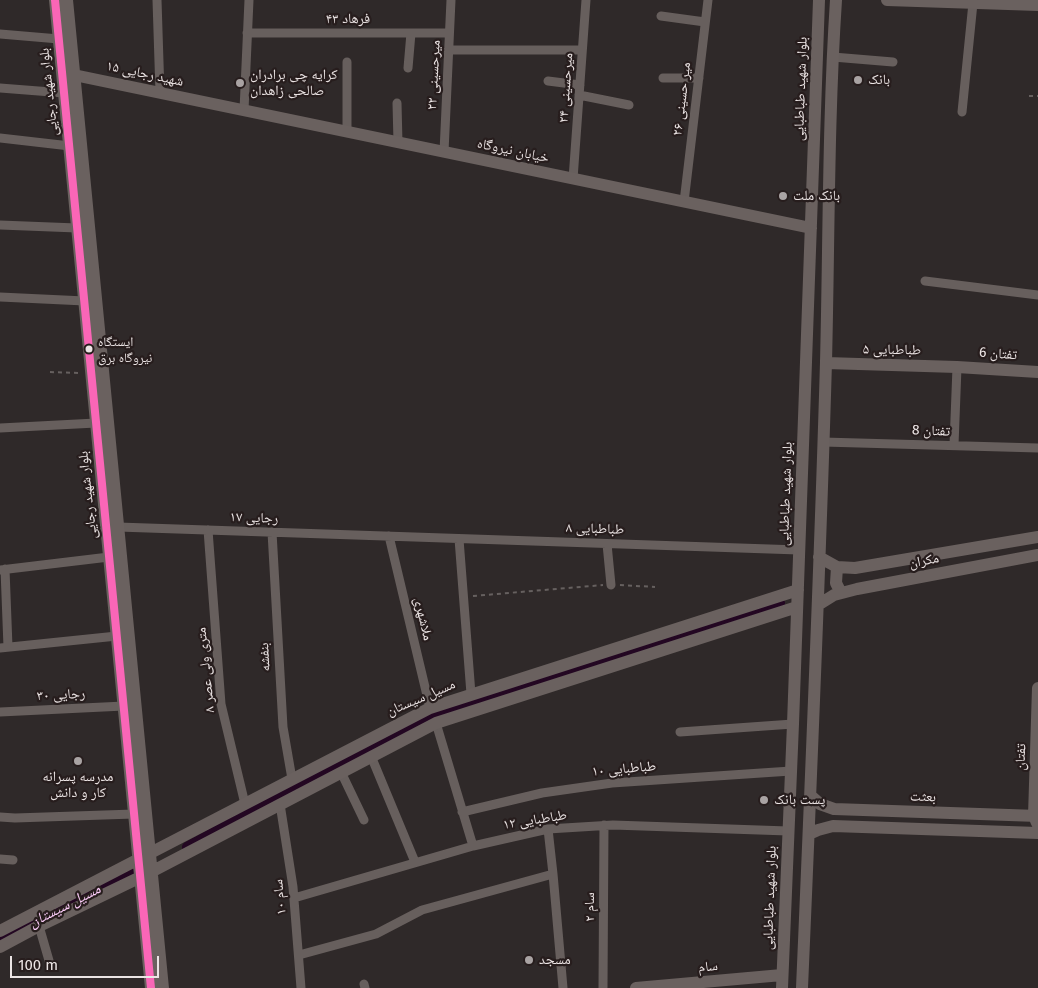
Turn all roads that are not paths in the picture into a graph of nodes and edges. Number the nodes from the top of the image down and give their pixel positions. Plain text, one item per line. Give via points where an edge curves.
1 (56, 0) edge
2 (67, 0) edge
3 (157, 0) edge
4 (249, 0) edge
5 (451, 0) edge
6 (586, 0) edge
7 (708, 0) edge
8 (819, 0) edge
9 (836, 0) edge
10 (888, 0) edge
11 (946, 1) edge
12 (973, 3) junction
13 (1038, 6) edge
14 (661, 16) dead end
15 (706, 22) junction
16 (247, 33) junction
17 (411, 33) junction
18 (449, 33) junction
19 (0, 34) edge
20 (59, 39) junction
21 (448, 50) junction
22 (582, 50) junction
23 (833, 57) junction
24 (347, 62) dead end
25 (893, 62) dead end
26 (408, 68) dead end
27 (74, 75) junction
28 (664, 78) dead end
29 (699, 78) junction
30 (548, 81) dead end
31 (580, 85) junction
32 (0, 88) edge
33 (64, 93) junction
34 (160, 93) junction
35 (579, 95) junction
36 (209, 103) joint
37 (397, 103) dead end
38 (629, 105) dead end
39 (244, 110) junction
40 (962, 112) dead end
41 (347, 132) junction
42 (0, 138) edge
43 (398, 143) junction
44 (70, 146) junction
45 (444, 152) junction
46 (573, 179) junction
47 (684, 202) junction
48 (0, 225) edge
49 (77, 228) junction
50 (811, 228) junction
51 (925, 281) dead end
52 (1038, 296) edge
53 (0, 298) edge
54 (84, 301) junction
55 (826, 364) junction
56 (957, 367) junction
57 (1038, 372) edge
58 (102, 422) junction
59 (0, 428) edge
60 (823, 442) junction
61 (954, 446) junction
62 (1038, 448) edge
63 (118, 527) junction
64 (208, 530) junction
65 (272, 532) junction
66 (390, 536) junction
67 (1038, 537) edge
68 (459, 539) junction
69 (607, 544) junction
70 (799, 550) junction
71 (1038, 555) edge
72 (109, 557) junction
73 (820, 557) junction
74 (837, 567) junction
75 (2, 570) edge
76 (612, 585) road end
77 (798, 590) junction
78 (841, 593) junction
79 (818, 605) junction
80 (797, 608) junction
81 (117, 636) junction
82 (4, 648) edge
83 (1038, 688) edge
84 (471, 694) junction
85 (124, 706) junction
86 (430, 708) junction
87 (0, 712) edge
88 (436, 724) junction
89 (793, 724) junction
90 (813, 724) junction
91 (680, 732) dead end
92 (371, 756) junction
93 (791, 771) junction
94 (341, 772) junction
95 (292, 779) junction
96 (810, 796) junction
97 (245, 804) junction
98 (280, 804) junction
99 (834, 809) junction
100 (462, 812) junction
101 (134, 814) junction
102 (0, 817) edge
103 (1037, 819) edge
104 (364, 820) dead end
105 (604, 825) junction
106 (833, 826) junction
107 (548, 829) junction
108 (788, 831) junction
109 (1038, 833) edge
110 (809, 834) junction
111 (473, 846) junction
112 (144, 857) junction
113 (0, 859) edge
114 (13, 860) dead end
115 (414, 862) junction
116 (554, 874) junction
117 (146, 875) junction
118 (294, 898) junction
119 (38, 912) junction
120 (42, 925) junction
121 (0, 931) edge
122 (0, 947) edge
123 (299, 955) junction
124 (50, 964) dead end
125 (782, 982) edge
126 (676, 986) edge
127 (152, 987) edge
128 (301, 988) edge
129 (562, 988) edge
130 (603, 988) edge
131 (636, 988) edge
132 (802, 988) edge

1 - 20 main road, بلوار شهید رجایی
2 - 27 main road, بلوار شهید رجایی
3 - 34 street
4 - 16 street
5 - 18 street, میرحسینی ۲۲
6 - 22 street, میرحسینی ۲۴
7 - 15 street, میر حسینی ۲۶
8 - 50 main road, بلوار شهید طباطبایی
9 - 23 main road
10 - 11 main road
11 - 12 main road
12 - 13 main road
12 - 40 street
14 - 15 street
15 - 29 street, میر حسینی ۲۶
16 - 17 street, فرهاد ۴۳
16 - 39 street
17 - 18 street, فرهاد ۴۳
17 - 26 street
18 - 21 street, میرحسینی ۲۲
19 - 20 street
20 - 33 main road, بلوار شهید رجایی
21 - 22 street
21 - 45 street, میرحسینی ۲۲
22 - 31 street, میرحسینی ۲۴
23 - 25 street
23 - 55 main road
24 - 41 street
27 - 34 main road, شهید رجایی ۱۵
27 - 58 main road, بلوار شهید رجایی
28 - 29 street
29 - 47 street, میر حسینی ۲۶
30 - 31 street
31 - 35 street, میرحسینی ۲۴
32 - 33 street
33 - 44 main road, بلوار شهید رجایی
34 - 36 main road, شهید رجایی ۱۵
35 - 38 street
35 - 46 street, میرحسینی ۲۴
36 - 39 main road, خیابان نیروگاه
37 - 43 street
39 - 41 main road, خیابان نیروگاه
41 - 43 main road, خیابان نیروگاه
42 - 44 street
43 - 45 main road, خیابان نیروگاه
44 - 49 main road, بلوار شهید رجایی
45 - 46 main road, خیابان نیروگاه
46 - 47 main road, خیابان نیروگاه
47 - 50 main road, خیابان نیروگاه
48 - 49 street
49 - 54 main road, بلوار شهید رجایی
50 - 70 main road, بلوار شهید طباطبایی
51 - 52 street
53 - 54 street
54 - 58 main road, بلوار شهید رجایی via 92,373
55 - 56 main road, طباطبایی ۵
55 - 60 main road
56 - 57 main road, تفتان 6
56 - 61 street
58 - 59 street
58 - 63 main road, بلوار شهید رجایی
58 - 72 main road, بلوار شهید رجایی
60 - 61 street, تفتان 8
60 - 73 main road
61 - 62 street, تفتان 8
63 - 64 street, رجایی ۱۷
63 - 112 main road, بلوار شهید رجایی
64 - 65 street, رجایی ۱۷
64 - 97 street, ۸ متری ولی عصر via 221,704
65 - 66 street, رجایی ۱۷
65 - 95 street, بنفشه via 283,727
66 - 68 street, طباطبایی ۸
66 - 86 street, ملاشهری
67 - 74 main road, مکران via 855,568
68 - 69 street, طباطبایی ۸
68 - 84 street
69 - 70 street, طباطبایی ۸
69 - 76 street
70 - 77 main road, بلوار شهید طباطبایی
71 - 78 main road, مکران
72 - 75 street
72 - 81 main road, بلوار شهید رجایی
73 - 74 main road
73 - 79 main road
74 - 78 main road via 836,583
75 - 82 street
77 - 80 main road, بلوار شهید طباطبایی
77 - 84 main road, مسیل سیستان
78 - 79 main road, مکران
79 - 90 main road
80 - 88 main road
80 - 89 main road, بلوار شهید طباطبایی
81 - 82 street
81 - 85 main road, بلوار شهید رجایی
83 - 103 main road, تفتان
84 - 86 main road, مسیل سیستان
85 - 87 street, رجایی ۳۰
85 - 101 main road, بلوار شهید رجایی
86 - 95 main road, مسیل سیستان
88 - 92 main road
88 - 100 street
89 - 90 main road
89 - 91 street
89 - 93 main road, بلوار شهید طباطبایی
90 - 96 main road
92 - 94 main road
92 - 115 street
93 - 100 street, طباطبایی ۱۰ via 612,783 542,792
93 - 108 main road, بلوار شهید طباطبایی
94 - 98 main road
94 - 104 street
95 - 97 main road, مسیل سیستان
96 - 99 main road, بعثت
96 - 110 main road
97 - 112 main road, مسیل سیستان
98 - 117 main road
98 - 118 street, سام ۱۰
99 - 103 main road, بعثت
99 - 106 main road
100 - 111 street
101 - 102 street
101 - 112 main road, بلوار شهید رجایی
105 - 107 street, طباطبایی ۱۲
105 - 108 street, طباطبایی ۱۲
105 - 130 street, سام ۲
106 - 109 main road
106 - 110 main road
107 - 111 street, طباطبایی ۱۲
107 - 116 street
108 - 125 main road, بلوار شهید طباطبایی
110 - 132 main road
111 - 115 street, طباطبایی ۱۲
112 - 117 main road, بلوار شهید رجایی
112 - 119 main road, مسیل سیستان
113 - 114 street
115 - 118 street, طباطبایی ۱۲
116 - 123 street via 422,910 376,934
116 - 129 street
117 - 120 main road
117 - 127 main road, بلوار شهید رجایی
118 - 123 street, سام ۱۰
119 - 120 main road
119 - 121 main road, مسیل سیستان
120 - 122 main road
120 - 124 street
123 - 128 street, سام ۱۰
125 - 126 main road, سام
126 - 131 main road, سام

